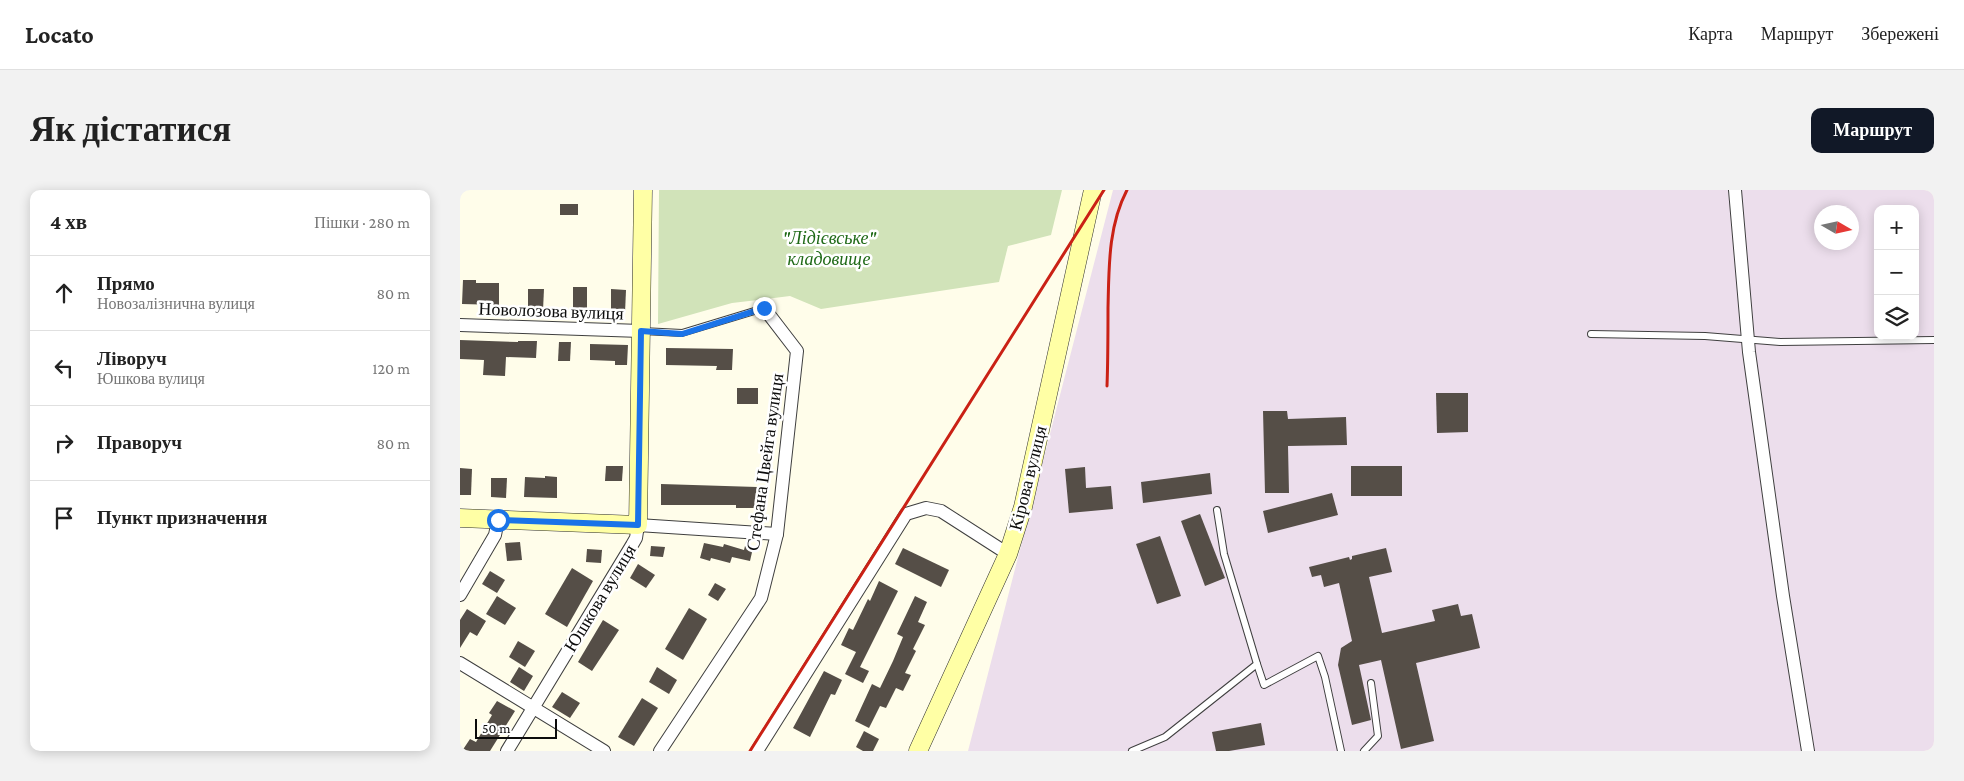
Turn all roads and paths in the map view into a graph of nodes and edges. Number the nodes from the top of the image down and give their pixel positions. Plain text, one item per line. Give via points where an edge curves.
1 (643, 190) edge
2 (1093, 190) edge
3 (1735, 190) edge
4 (764, 308) joint
5 (460, 325) edge
6 (641, 331) junction
7 (1591, 334) dead end
8 (1934, 340) edge
9 (1217, 510) dead end
10 (460, 518) edge
11 (498, 520) junction
12 (638, 525) junction
13 (777, 534) junction
14 (1008, 554) junction
15 (460, 594) edge
16 (460, 663) edge
17 (1258, 664) junction
18 (1371, 684) dead end
19 (533, 708) junction
20 (507, 751) edge
21 (604, 751) edge
22 (660, 751) edge
23 (757, 751) edge
24 (918, 751) edge
25 (1132, 751) edge
26 (1341, 751) edge
27 (1364, 751) edge
28 (1808, 751) edge

1 - 6 main road, Юшкова вулиця
2 - 14 main road, Кірова вулиця via 1023,506
3 - 28 street via 1749,352
4 - 6 lane via 682,334
4 - 13 street, Стефана Цвейга вулиця via 797,351
5 - 6 street, Новолозова вулиця
6 - 12 main road, Юшкова вулиця
7 - 8 lane via 1705,336 1780,342
9 - 17 lane via 1224,554
10 - 11 main road
11 - 12 main road
11 - 15 street via 495,535
12 - 13 street
12 - 19 street, Юшкова вулиця via 632,545
13 - 22 street, Стефана Цвейга вулиця via 761,598
14 - 23 street via 941,511 926,508 906,514
14 - 24 main road, Кірова вулиця
16 - 19 street
17 - 25 lane via 1165,737
17 - 26 lane via 1264,685 1318,656
18 - 27 lane via 1378,736
19 - 20 street, Юшкова вулиця
19 - 21 street

